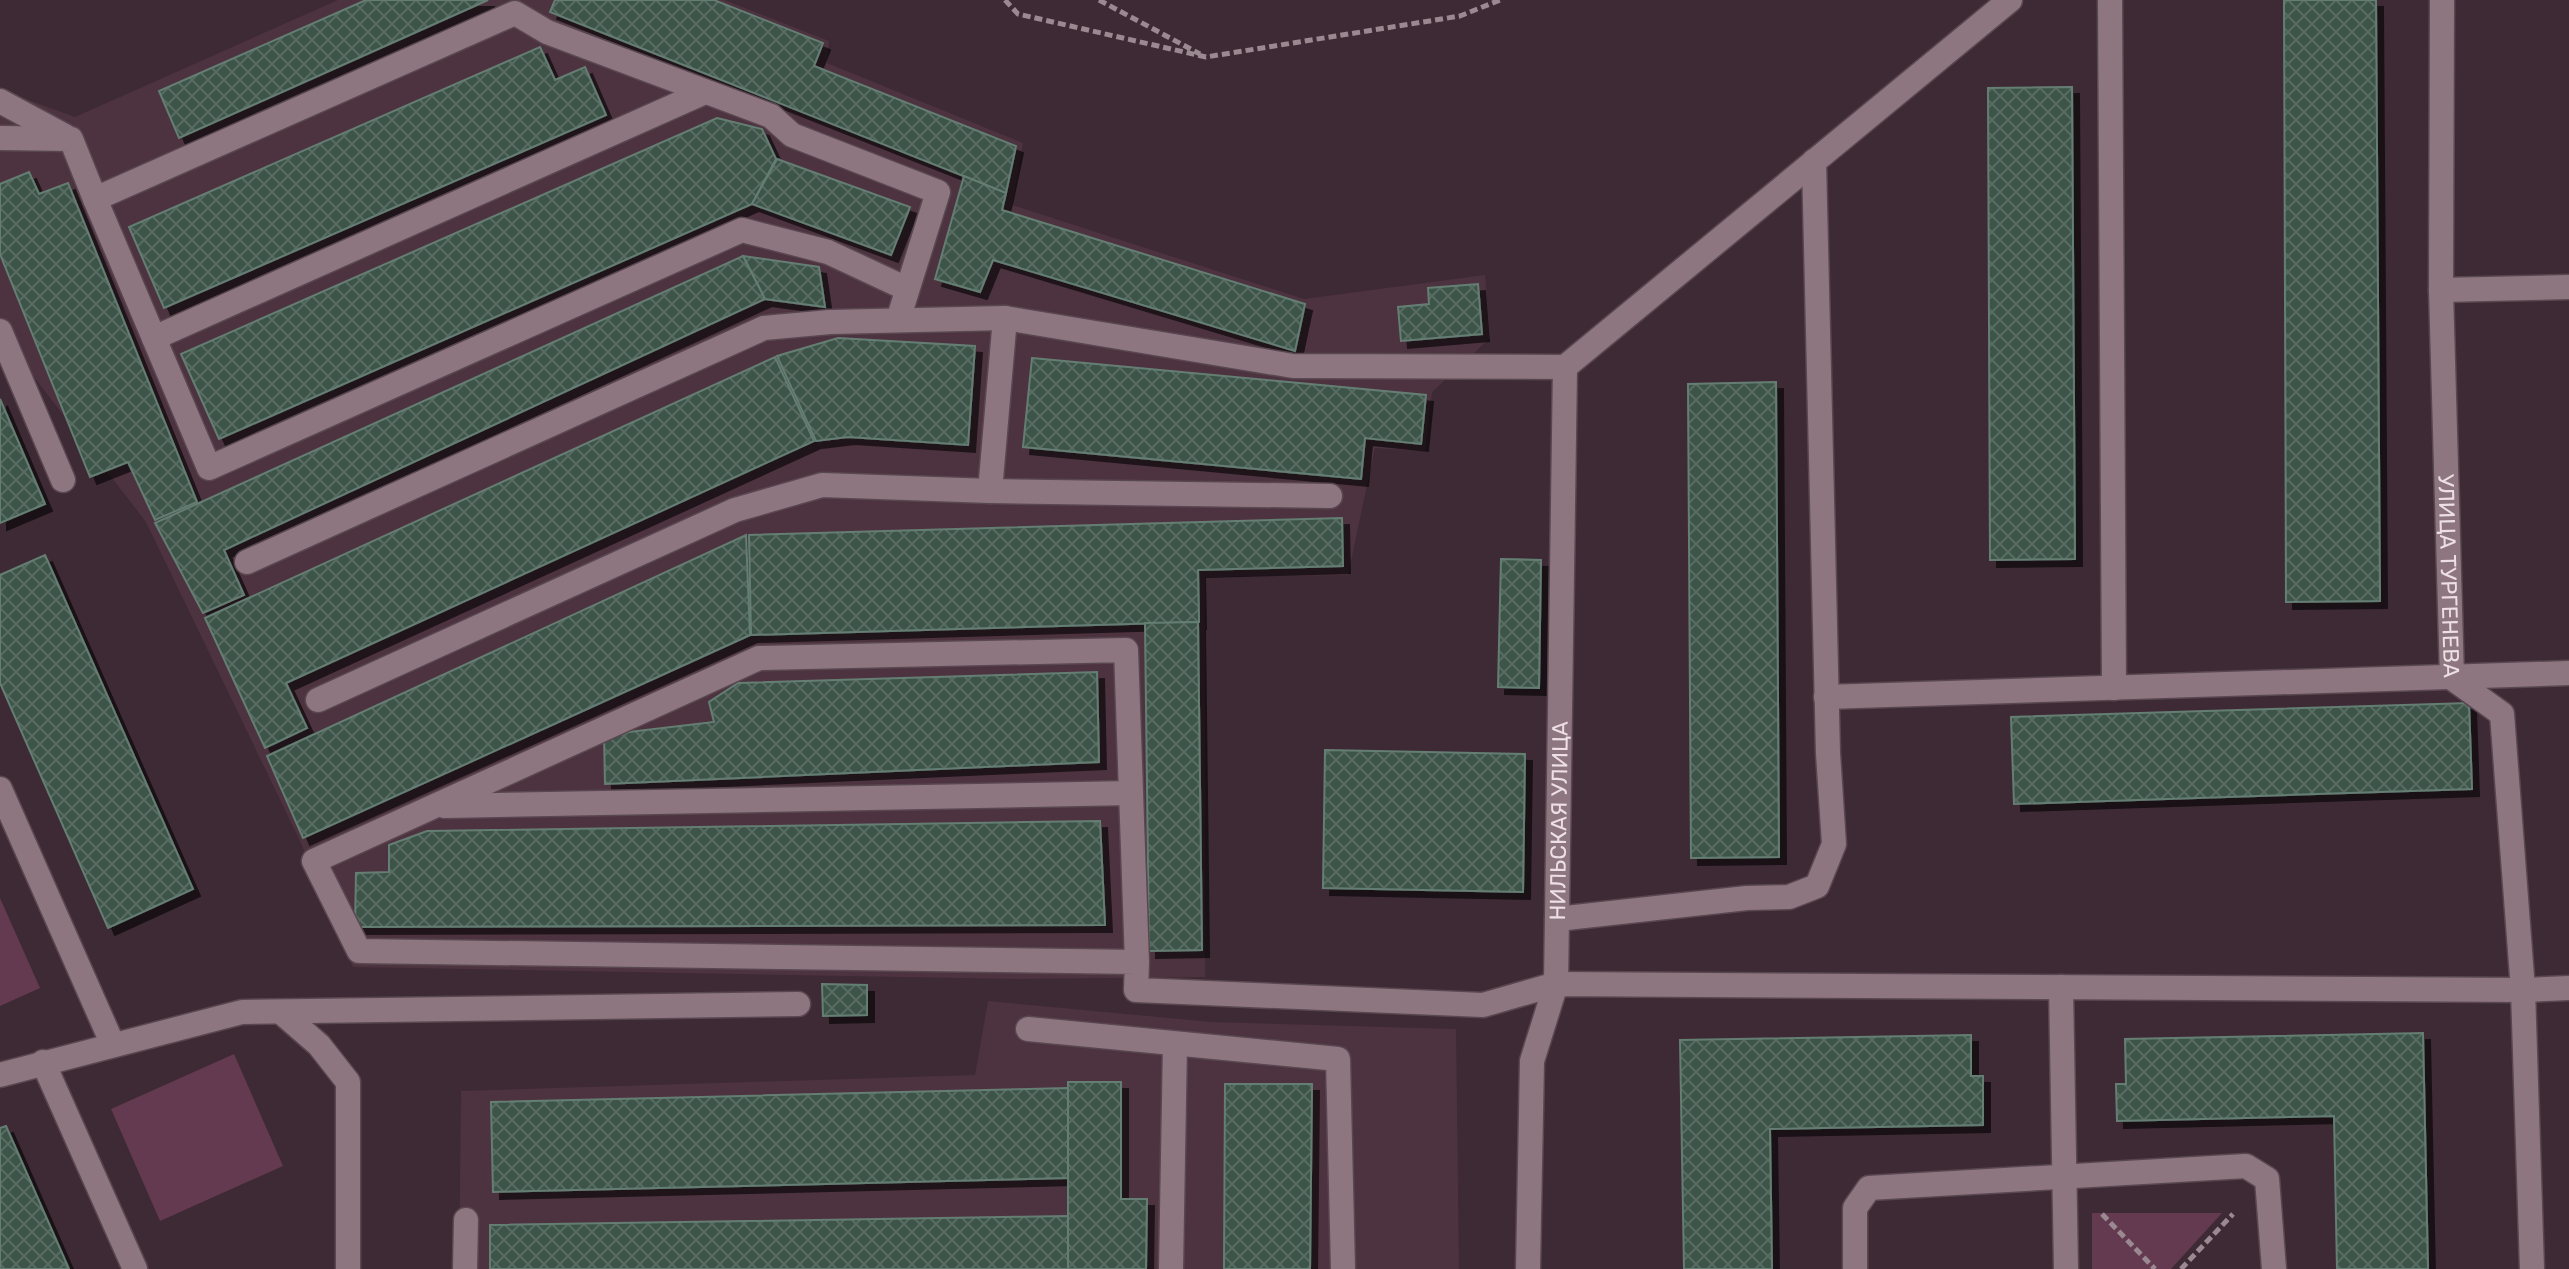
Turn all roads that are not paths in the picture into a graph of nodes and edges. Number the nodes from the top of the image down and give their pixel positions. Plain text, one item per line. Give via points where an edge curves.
1 (2010, 0) edge
2 (2110, 0) edge
3 (2442, 0) edge
4 (705, 92) junction
5 (0, 101) edge
6 (0, 138) edge
7 (71, 139) junction
8 (1814, 161) junction
9 (95, 199) junction
10 (2569, 287) edge
11 (907, 289) junction
12 (2441, 290) junction
13 (1005, 318) junction
14 (898, 320) junction
15 (0, 331) edge
16 (154, 338) junction
17 (1565, 367) junction
18 (63, 480) dead end
19 (990, 491) junction
20 (1330, 496) dead end
21 (247, 562) dead end
22 (2569, 673) edge
23 (2452, 678) junction
24 (2114, 688) junction
25 (1826, 697) junction
26 (318, 700) dead end
27 (0, 789) edge
28 (1131, 793) junction
29 (433, 806) junction
30 (1557, 919) junction
31 (1137, 962) junction
32 (1556, 984) junction
33 (2061, 987) junction
34 (2569, 988) edge
35 (2523, 990) junction
36 (798, 1004) dead end
37 (281, 1012) junction
38 (1028, 1029) dead end
39 (1175, 1044) junction
40 (113, 1045) junction
41 (43, 1062) junction
42 (0, 1075) edge
43 (2065, 1175) junction
44 (466, 1220) dead end
45 (135, 1269) edge
46 (348, 1269) edge
47 (465, 1269) edge
48 (1171, 1269) edge
49 (1343, 1269) edge
50 (1528, 1269) edge
51 (1855, 1269) edge
52 (2066, 1269) edge
53 (2274, 1269) edge
54 (2532, 1269) edge

1 - 8 street
2 - 24 street
3 - 12 street, УЛИЦА ТУРГЕНЕВА
4 - 9 street via 547,32 515,13
4 - 11 street via 771,116 792,135 938,192
4 - 16 street
5 - 7 street
6 - 7 street
7 - 9 street
8 - 17 street
8 - 25 street
9 - 16 street
10 - 12 street
11 - 14 street
11 - 16 street via 828,252 742,230 209,468
12 - 23 street, УЛИЦА ТУРГЕНЕВА
13 - 14 street
13 - 17 street via 1293,366
13 - 19 street
14 - 21 street via 764,328
15 - 18 street
17 - 30 street, НИЛЬСКАЯ УЛИЦА
19 - 20 street
19 - 26 street via 822,485 735,510
22 - 23 street
23 - 24 street
23 - 35 street, УЛИЦА ТУРГЕНЕВА via 2502,714
24 - 25 street
25 - 30 street via 1834,844 1817,886 1789,897
27 - 40 street
28 - 29 street
28 - 29 street via 1126,650 759,658
28 - 31 street
29 - 31 street via 314,861 359,951
30 - 32 street, НИЛЬСКАЯ УЛИЦА
31 - 32 street via 1136,990 1483,1005
32 - 33 street
32 - 50 street, НИЛЬСКАЯ УЛИЦА via 1532,1061
33 - 35 street
33 - 43 street
34 - 35 street
35 - 54 street, УЛИЦА ТУРГЕНЕВА
36 - 37 street
37 - 40 street via 242,1012
37 - 46 street via 319,1045 348,1082
38 - 39 street
39 - 48 street
39 - 49 street via 1338,1059
40 - 41 street
41 - 42 street
41 - 45 street
43 - 51 street via 1869,1188 1855,1208
43 - 52 street
43 - 53 street via 2246,1166 2267,1179
44 - 47 street

